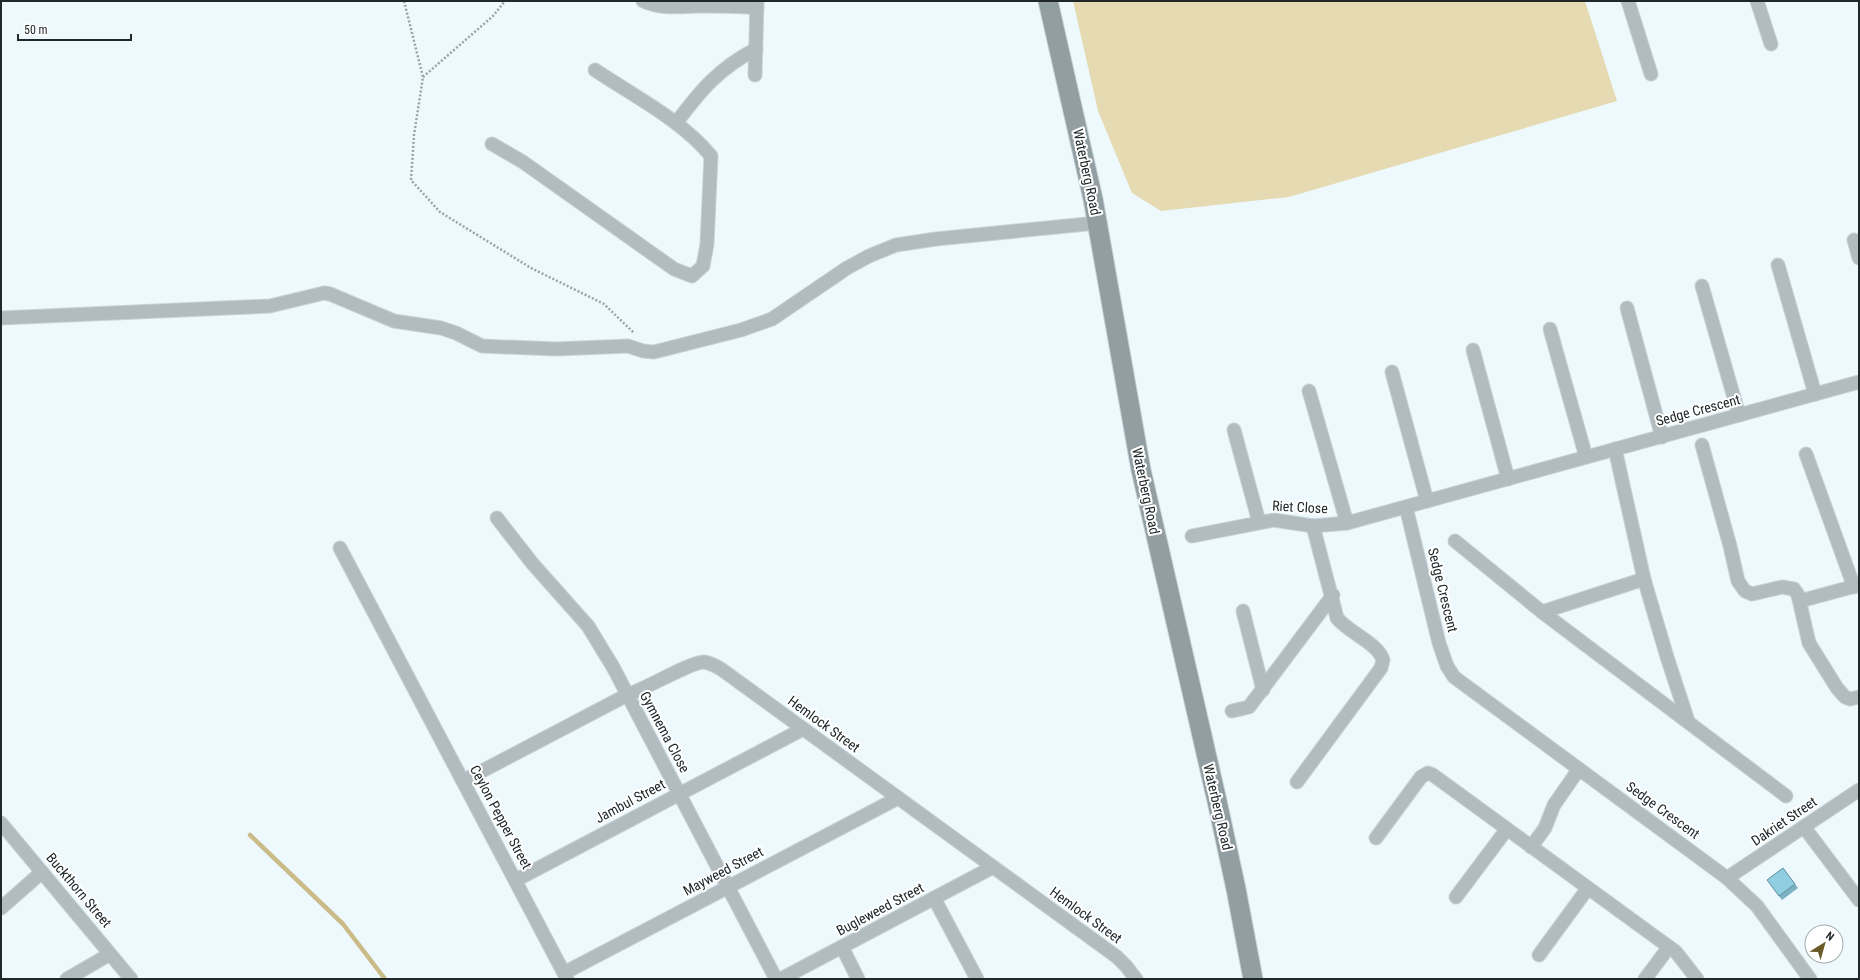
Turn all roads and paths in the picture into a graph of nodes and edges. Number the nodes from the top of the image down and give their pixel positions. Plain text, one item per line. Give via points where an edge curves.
1 (404, 1) edge
2 (505, 1) edge
3 (643, 1) edge
4 (1048, 1) edge
5 (1628, 1) edge
6 (1757, 1) edge
7 (757, 4) edge
8 (1771, 44) dead end
9 (756, 49) junction
10 (594, 70) dead end
11 (1651, 74) dead end
12 (755, 75) dead end
13 (423, 77) junction
14 (676, 123) junction
15 (492, 144) dead end
16 (1097, 223) junction
17 (1854, 240) dead end
18 (1859, 258) edge
19 (1778, 265) dead end
20 (1702, 286) dead end
21 (1627, 308) dead end
22 (1, 318) edge
23 (1550, 329) dead end
24 (1473, 350) dead end
25 (654, 352) junction
26 (1392, 372) dead end
27 (1859, 382) edge
28 (1309, 392) dead end
29 (1815, 394) junction
30 (1739, 415) junction
31 (1234, 430) dead end
32 (1662, 437) junction
33 (1702, 446) dead end
34 (1615, 450) junction
35 (1806, 454) dead end
36 (1586, 457) junction
37 (1508, 479) junction
38 (1427, 502) junction
39 (1406, 507) junction
40 (497, 518) dead end
41 (1259, 522) junction
42 (1347, 523) junction
43 (1313, 526) junction
44 (1192, 536) dead end
45 (1455, 541) dead end
46 (340, 548) dead end
47 (1644, 579) junction
48 (1856, 586) edge
49 (1333, 595) junction
50 (1800, 601) junction
51 (1242, 611) dead end
52 (1542, 612) junction
53 (1263, 690) junction
54 (627, 695) junction
55 (1859, 697) edge
56 (1232, 711) dead end
57 (1688, 721) junction
58 (803, 729) junction
59 (1579, 769) junction
60 (463, 781) junction
61 (1296, 782) dead end
62 (1859, 790) edge
63 (679, 793) junction
64 (1786, 796) dead end
65 (898, 798) junction
66 (1, 823) edge
67 (1804, 826) junction
68 (1507, 829) junction
69 (1376, 838) dead end
70 (1531, 847) junction
71 (993, 867) junction
72 (42, 872) junction
73 (1727, 878) junction
74 (516, 880) junction
75 (728, 886) junction
76 (1588, 888) junction
77 (934, 898) junction
78 (1456, 898) dead end
79 (1859, 900) edge
80 (1, 908) edge
81 (842, 947) junction
82 (1669, 947) junction
83 (110, 954) junction
84 (1539, 955) dead end
85 (565, 976) edge
86 (67, 979) edge
87 (131, 979) edge
88 (776, 979) edge
89 (781, 979) edge
90 (858, 979) edge
91 (977, 979) edge
92 (1136, 979) edge
93 (1253, 979) edge
94 (1645, 979) edge
95 (1697, 979) edge
96 (1810, 979) edge

1 - 13 path
2 - 13 path via 493,16
3 - 7 street via 667,8
4 - 16 street, Waterberg Road
5 - 11 street
6 - 8 street
7 - 9 street
9 - 12 street
9 - 14 street via 721,70 702,89
10 - 14 street
13 - 25 path via 410,180 440,212 531,268 604,304
14 - 15 street via 707,151 712,162 708,244 704,263 699,272 692,276 674,269 523,162
16 - 25 street via 896,245 848,268 772,319 741,330
16 - 93 street, Waterberg Road via 1141,470 1220,816
17 - 18 street
19 - 29 street
20 - 30 street
21 - 32 street
22 - 25 street via 270,306 324,293 394,322 456,332 482,346 556,349 628,346
23 - 36 street
24 - 37 street
26 - 38 street
27 - 29 street, Sedge Crescent
28 - 42 street
29 - 30 street, Sedge Crescent
30 - 32 street, Sedge Crescent
31 - 41 street
32 - 34 street, Sedge Crescent
33 - 50 street via 1742,588 1752,594 1790,587 1797,591
34 - 36 street, Sedge Crescent
34 - 47 street
35 - 48 street
36 - 37 street, Sedge Crescent
37 - 38 street, Sedge Crescent
38 - 39 street, Sedge Crescent
39 - 42 street, Riet Close
39 - 59 street, Sedge Crescent via 1439,642 1450,672 1465,687
40 - 54 street, Gymnema Close via 532,563 588,626
41 - 43 street, Riet Close via 1274,520
41 - 44 street, Riet Close
42 - 43 street, Riet Close
43 - 49 street
45 - 52 street
46 - 60 street, Ceylon Pepper Street
47 - 52 street
47 - 57 street
48 - 50 street
49 - 53 street
49 - 61 street via 1337,618 1346,628 1379,652 1383,664
50 - 55 street via 1808,639 1818,658 1845,697
51 - 53 street
52 - 57 street
53 - 56 street via 1249,707
54 - 58 street, Hemlock Street via 692,665 705,662 721,669
54 - 60 street, Hemlock Street
54 - 63 street, Gymnema Close
57 - 64 street
58 - 63 street, Jambul Street
58 - 65 street, Hemlock Street
59 - 70 street via 1554,805 1545,828
59 - 73 street, Sedge Crescent
60 - 74 street, Ceylon Pepper Street
62 - 67 street, Dakriet Street
63 - 74 street, Jambul Street
63 - 75 street, Gymnema Close
65 - 71 street, Hemlock Street
65 - 75 street, Mayweed Street
66 - 72 street, Buckthorn Street
67 - 73 street, Dakriet Street
67 - 79 street
68 - 69 street via 1442,780 1428,773 1421,777
68 - 70 street
68 - 78 street
70 - 76 street
71 - 77 street, Bugleweed Street
71 - 92 street, Hemlock Street via 1121,960
72 - 80 street
72 - 83 street, Buckthorn Street
73 - 96 street, Sedge Crescent via 1757,906
74 - 85 street, Ceylon Pepper Street
75 - 85 street, Mayweed Street
75 - 88 street, Gymnema Close
76 - 82 street
76 - 84 street
77 - 81 street, Bugleweed Street
77 - 91 street
81 - 89 street, Bugleweed Street
81 - 90 street
82 - 94 street
82 - 95 street
83 - 86 street
83 - 87 street, Buckthorn Street

